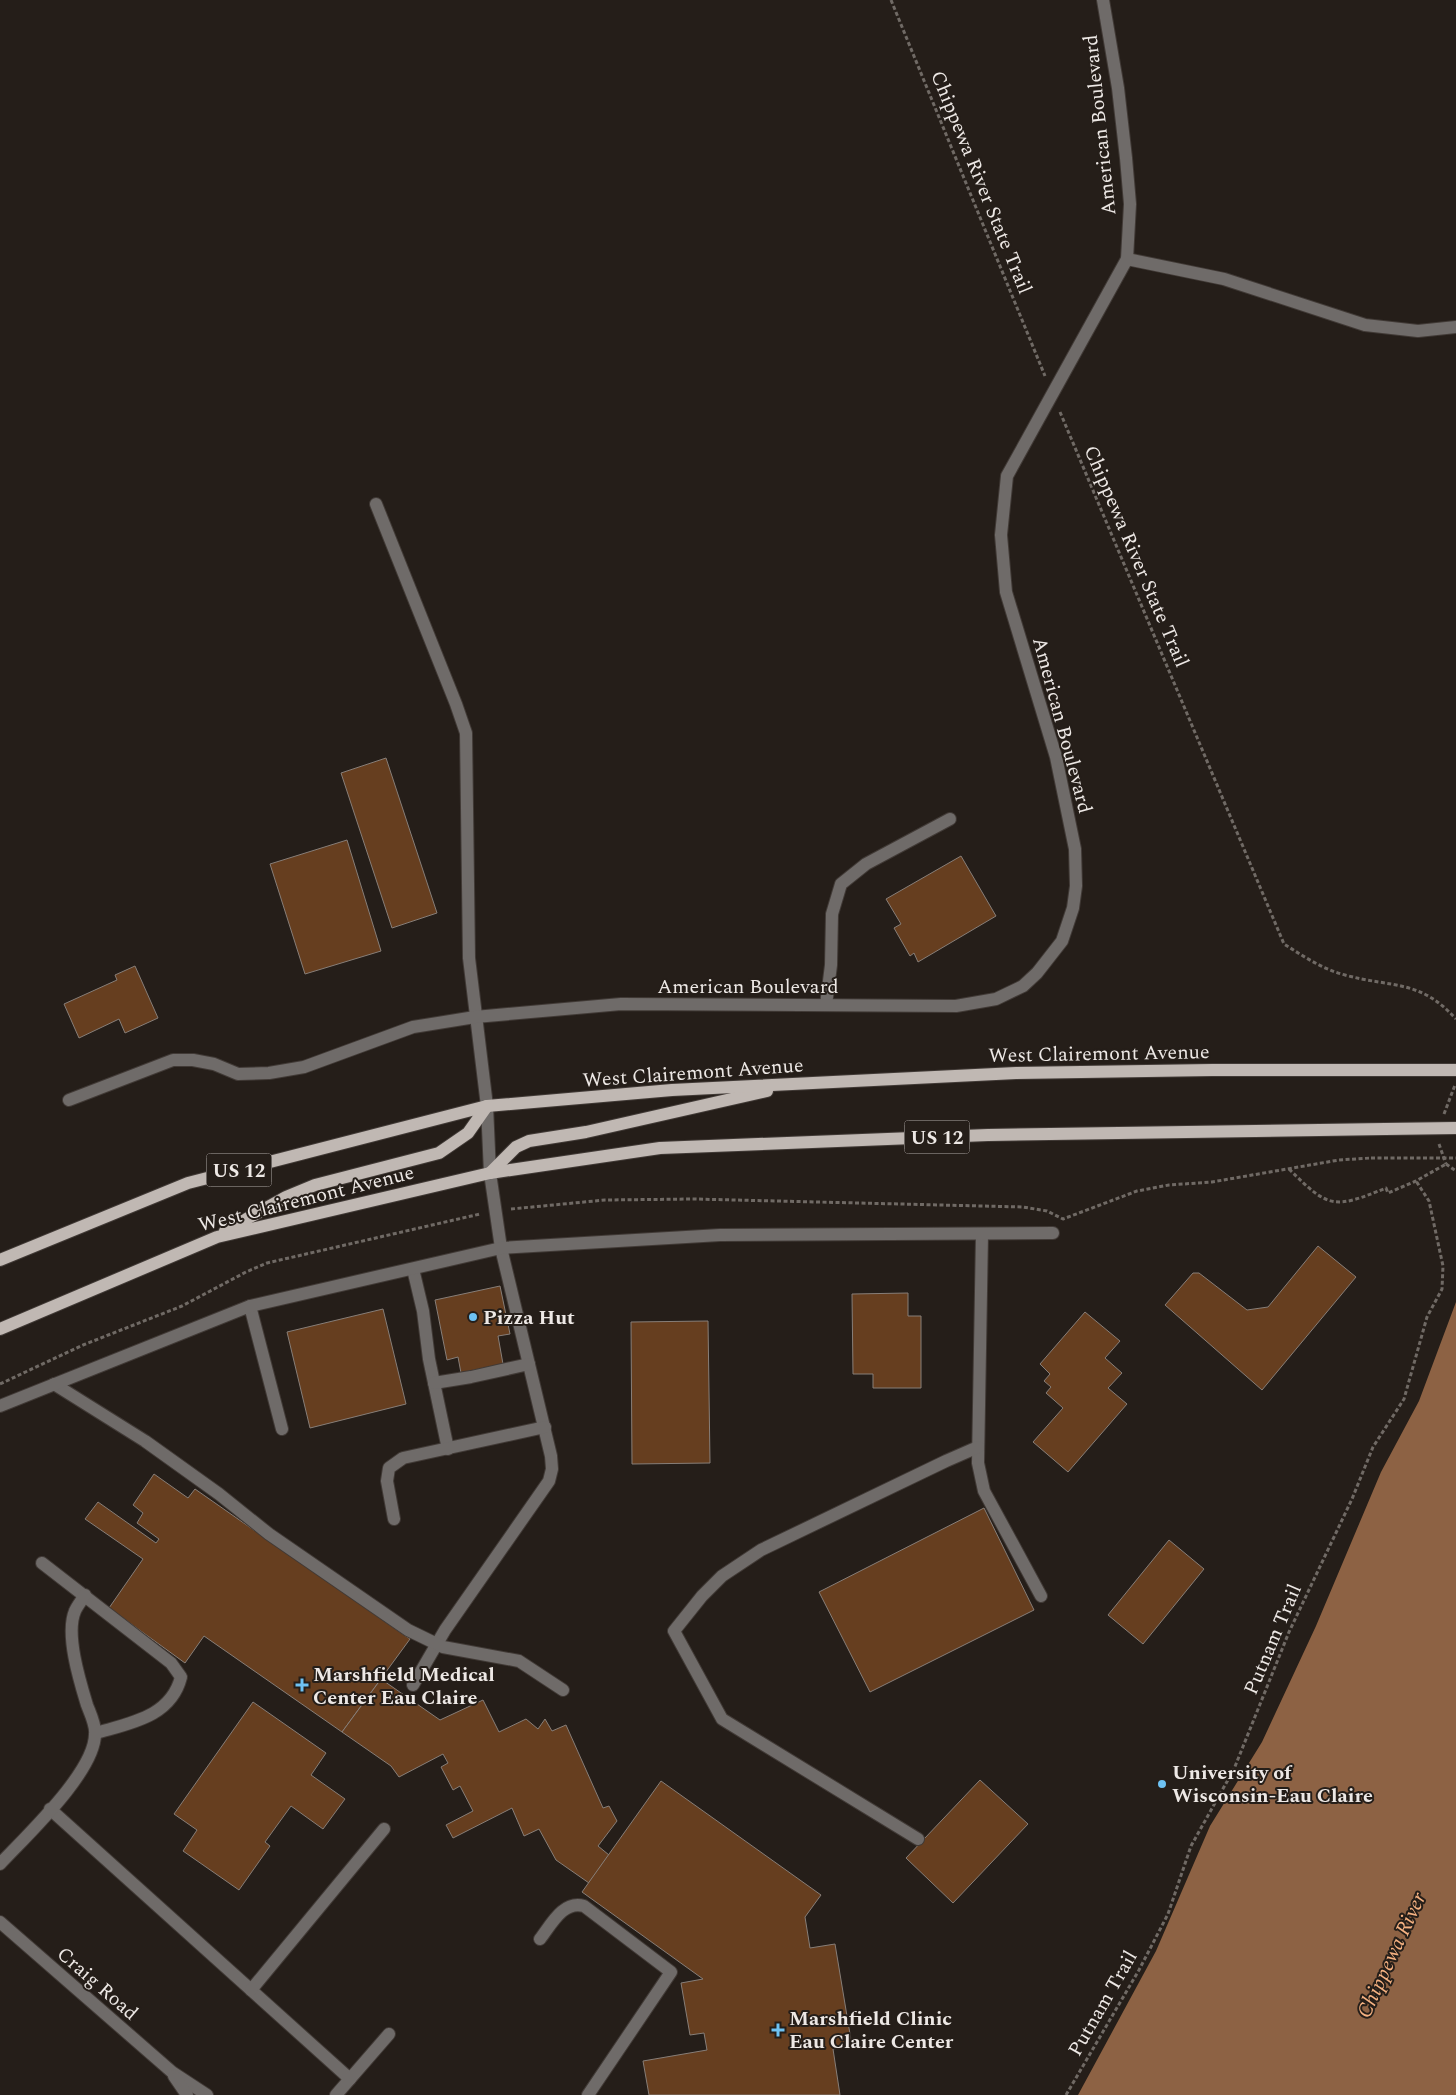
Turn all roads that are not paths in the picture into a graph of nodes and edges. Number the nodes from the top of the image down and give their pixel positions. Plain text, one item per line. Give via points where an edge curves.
1 (1103, 0) edge
2 (1127, 259) junction
3 (1456, 327) edge
4 (376, 504) dead end
5 (950, 819) dead end
6 (826, 1005) junction
7 (475, 1016) junction
8 (1456, 1070) edge
9 (799, 1083) junction
10 (69, 1100) dead end
11 (487, 1106) junction
12 (1456, 1128) edge
13 (490, 1173) junction
14 (1053, 1233) dead end
15 (982, 1234) junction
16 (217, 1237) junction
17 (501, 1248) junction
18 (0, 1260) edge
19 (413, 1269) junction
20 (250, 1306) junction
21 (0, 1329) edge
22 (529, 1364) junction
23 (434, 1382) junction
24 (54, 1384) junction
25 (0, 1406) edge
26 (544, 1427) junction
27 (282, 1429) dead end
28 (978, 1448) junction
29 (448, 1449) junction
30 (394, 1519) dead end
31 (42, 1563) dead end
32 (85, 1596) junction
33 (1041, 1596) dead end
34 (436, 1644) junction
35 (413, 1684) dead end
36 (563, 1690) dead end
37 (96, 1733) junction
38 (50, 1808) junction
39 (384, 1829) dead end
40 (918, 1839) dead end
41 (0, 1864) edge
42 (0, 1922) edge
43 (540, 1939) dead end
44 (251, 1990) junction
45 (389, 2034) dead end
46 (172, 2072) junction
47 (350, 2078) junction
48 (187, 2095) edge
49 (207, 2095) edge
50 (336, 2095) edge
51 (588, 2095) edge

1 - 2 street, American Boulevard via 1118,88 1128,177
2 - 3 street via 1224,279 1365,325 1418,331
2 - 6 street, American Boulevard via 1007,476 1001,535 1006,592 1056,757 1075,849 1076,886 1062,941 1023,986 996,999 956,1006
4 - 7 street via 466,733 469,958
5 - 6 street via 866,864 841,884 832,914
6 - 7 street, American Boulevard via 621,1004
7 - 10 street, American Boulevard via 413,1027 304,1067 269,1073 238,1074 214,1064 173,1060
7 - 11 street
8 - 9 main road, West Clairemont Avenue / US 12 via 1016,1072
9 - 11 main road, West Clairemont Avenue / US 12
9 - 13 main road via 586,1132 529,1141 516,1147
11 - 13 street
11 - 16 main road via 468,1133 439,1153 315,1185 270,1205
11 - 18 main road, West Clairemont Avenue / US 12 via 188,1183
12 - 13 main road, West Clairemont Avenue / US 12, bridge via 988,1135 660,1148
13 - 16 main road, West Clairemont Avenue / US 12
13 - 17 street
14 - 15 street
15 - 17 street via 720,1235
15 - 28 street
16 - 21 main road, West Clairemont Avenue / US 12
17 - 19 street
17 - 22 street
19 - 20 street
19 - 23 street
20 - 24 street
20 - 27 street
22 - 23 street
22 - 26 street
23 - 29 street
24 - 25 street
24 - 34 street via 145,1441 269,1534 408,1630
26 - 29 street
26 - 34 street via 552,1469 549,1481
28 - 33 street via 984,1492
28 - 40 street via 761,1550 722,1576 674,1631 722,1719
29 - 30 street via 403,1458 390,1468 387,1481
31 - 32 street
32 - 37 street via 75,1611 72,1635 81,1686
32 - 37 street via 170,1663 181,1677 172,1698 153,1715
34 - 35 street
34 - 36 street via 519,1661
37 - 38 street via 81,1773
38 - 41 street
38 - 44 street
39 - 44 street
42 - 46 street, Craig Road
43 - 51 street via 570,1905 584,1906 671,1972
44 - 47 street
45 - 47 street
46 - 48 street, Craig Road
46 - 49 street, Craig Road
47 - 50 street

